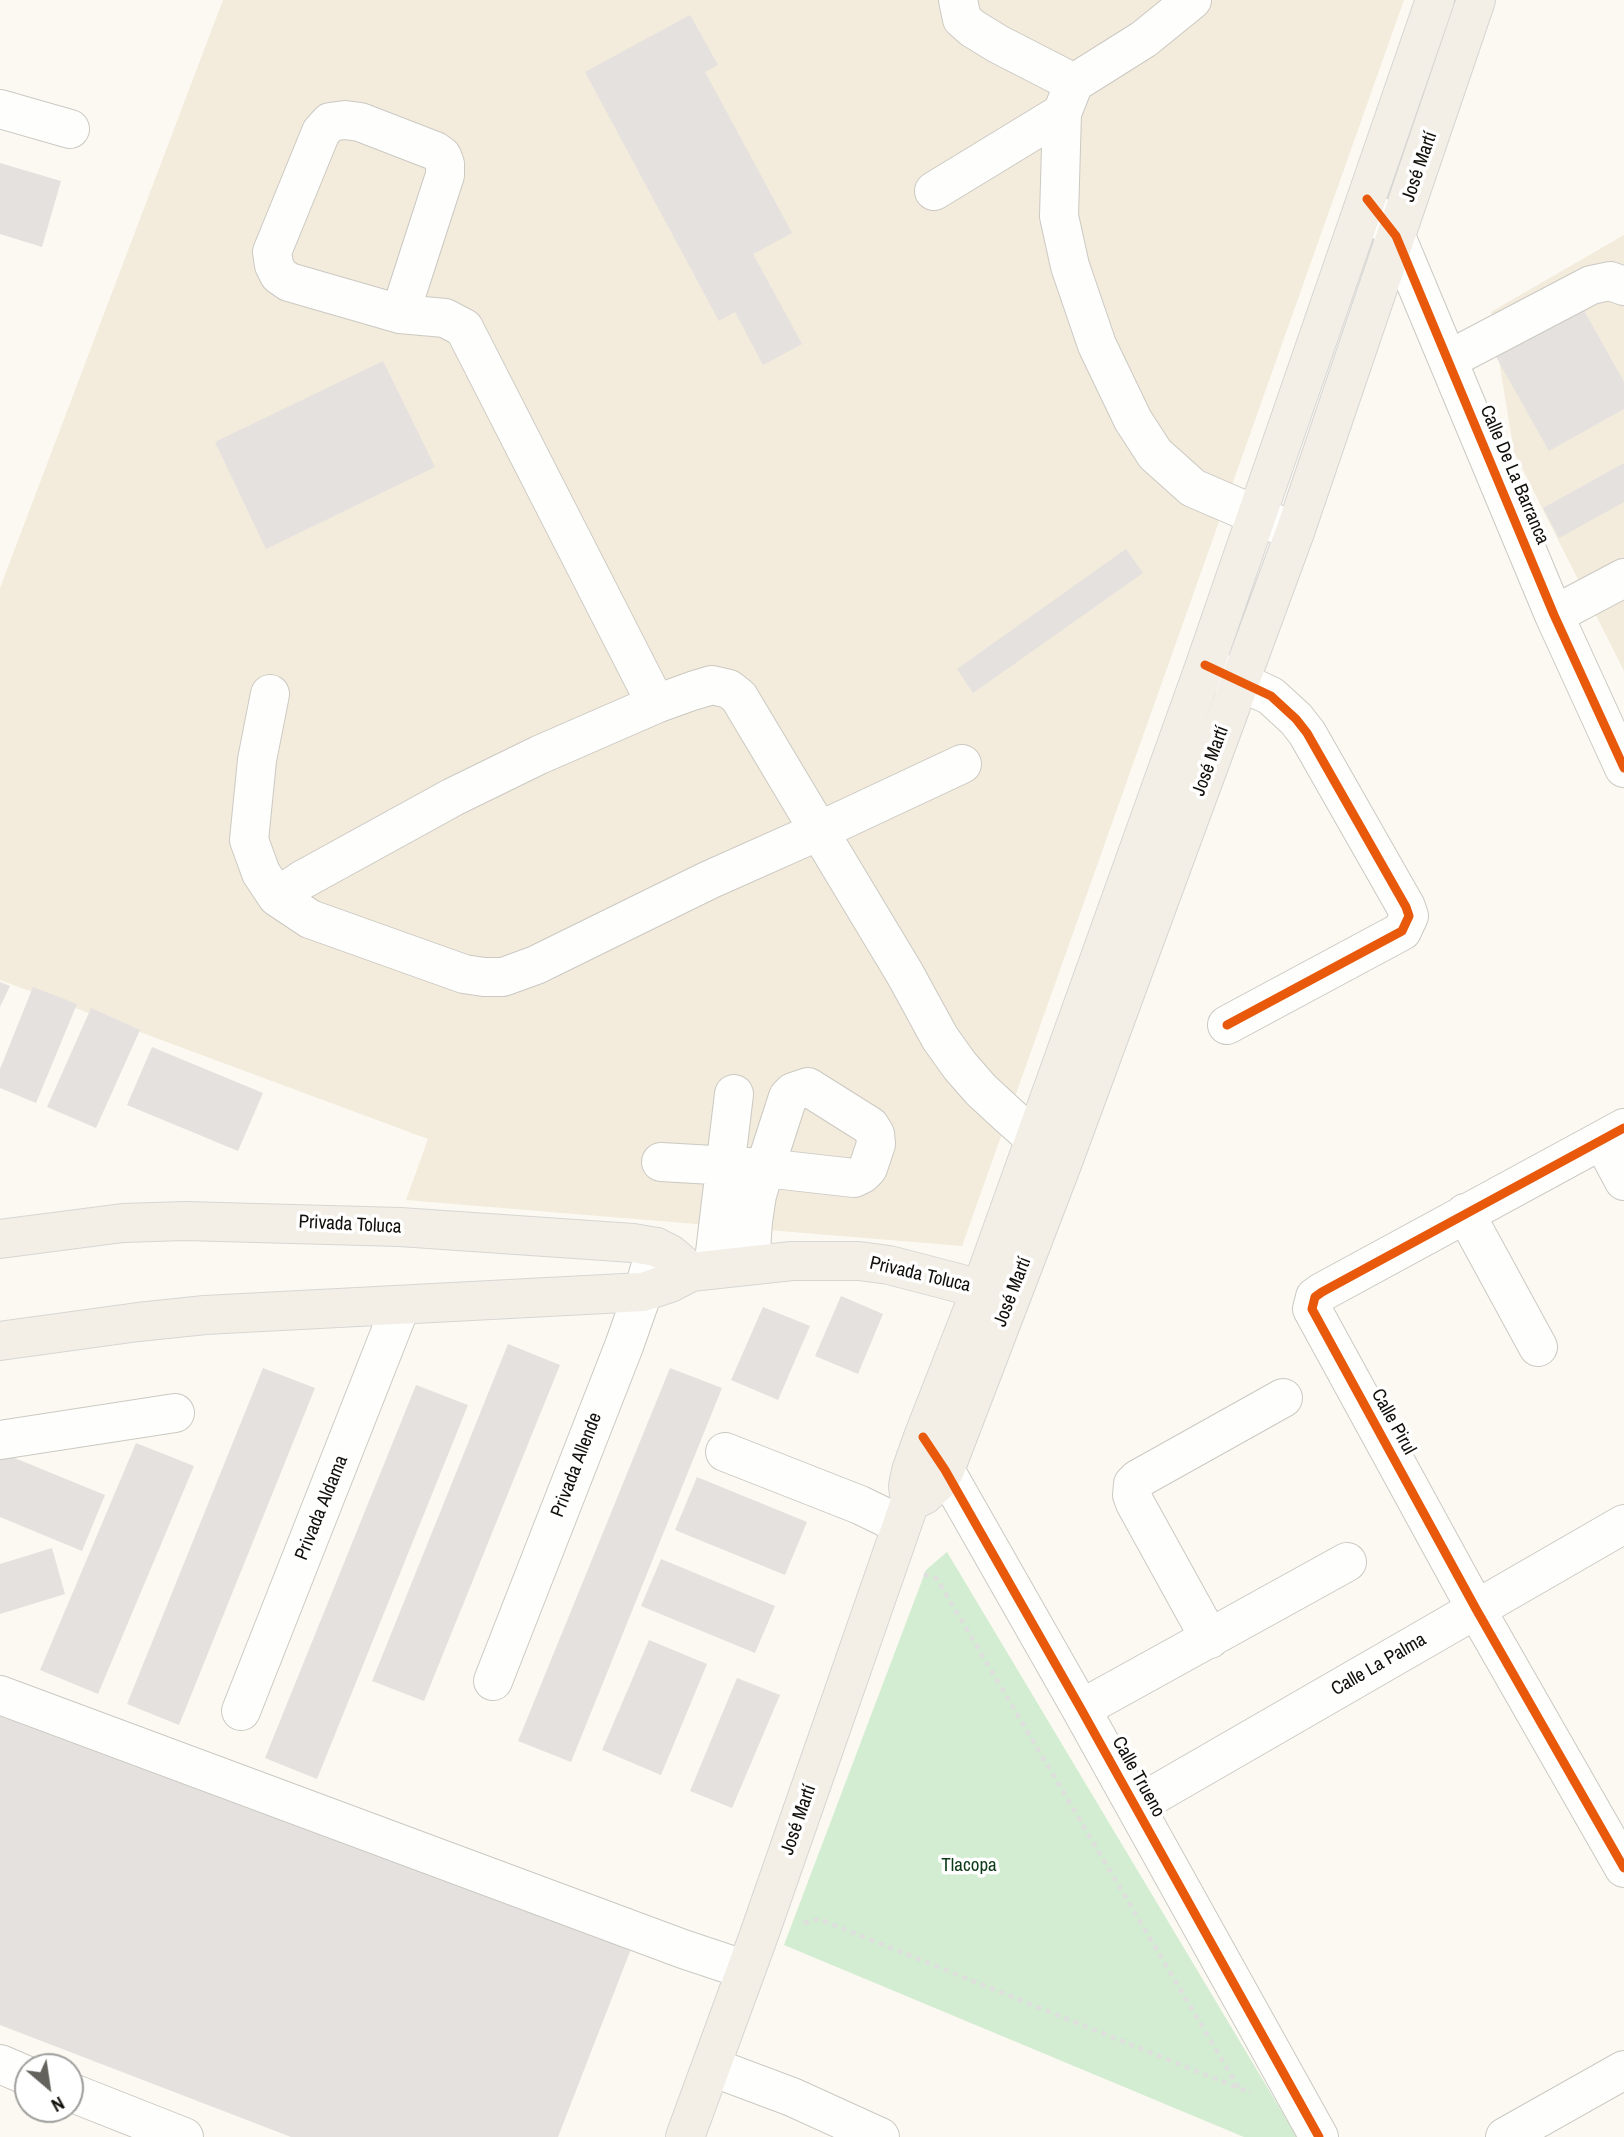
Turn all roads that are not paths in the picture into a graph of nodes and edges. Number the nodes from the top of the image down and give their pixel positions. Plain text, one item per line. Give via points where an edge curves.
1 (958, 0) edge
2 (1192, 0) edge
3 (1435, 0) edge
4 (1476, 0) edge
5 (1068, 98) junction
6 (0, 109) edge
7 (70, 129) dead end
8 (934, 191) dead end
9 (1367, 199) junction
10 (1396, 236) junction
11 (1624, 286) edge
12 (400, 314) junction
13 (1448, 360) junction
14 (1257, 515) junction
15 (1296, 532) junction
16 (1624, 578) edge
17 (1554, 615) junction
18 (1205, 665) junction
19 (1240, 682) junction
20 (270, 694) dead end
21 (656, 704) junction
22 (962, 764) dead end
23 (1624, 768) edge
24 (819, 831) junction
25 (277, 897) junction
26 (1227, 1025) dead end
27 (734, 1094) dead end
28 (1613, 1134) edge
29 (1050, 1149) junction
30 (661, 1162) dead end
31 (724, 1166) junction
32 (1624, 1181) edge
33 (1465, 1213) junction
34 (0, 1239) edge
35 (656, 1247) junction
36 (750, 1265) junction
37 (702, 1271) junction
38 (982, 1289) junction
39 (643, 1292) junction
40 (401, 1305) junction
41 (0, 1341) edge
42 (1538, 1347) dead end
43 (1283, 1398) dead end
44 (176, 1413) dead end
45 (923, 1437) junction
46 (0, 1440) edge
47 (725, 1452) dead end
48 (945, 1470) junction
49 (905, 1513) junction
50 (1624, 1524) edge
51 (1347, 1562) dead end
52 (1476, 1609) junction
53 (1210, 1639) junction
54 (493, 1681) dead end
55 (0, 1695) edge
56 (1080, 1709) junction
57 (241, 1711) dead end
58 (1135, 1806) junction
59 (1624, 1868) edge
60 (746, 1970) junction
61 (712, 2067) junction
62 (1624, 2070) edge
63 (84, 2098) edge
64 (1312, 2124) edge
65 (184, 2137) edge
66 (685, 2137) edge
67 (880, 2137) edge
68 (1505, 2137) edge

1 - 5 street via 962,19 972,28
2 - 5 street
3 - 9 main road, José Martí
4 - 10 main road, José Martí
5 - 8 street
5 - 14 street via 1059,216 1070,266 1097,345 1133,421 1155,454 1193,488
6 - 7 street
9 - 10 street, Calle De La Barranca
9 - 14 main road, José Martí
10 - 13 street, Calle De La Barranca
10 - 15 main road, José Martí
11 - 13 street via 1610,281 1591,285
12 - 12 street via 289,282 274,265 272,252 321,132 330,122 360,122 435,151 445,164
12 - 21 street via 445,318 464,328
13 - 17 street, Calle De La Barranca
14 - 15 street
14 - 18 main road, José Martí
15 - 19 main road, José Martí
16 - 17 street
17 - 23 street, Calle De La Barranca
18 - 19 street
18 - 29 main road, José Martí
19 - 26 street via 1271,696 1307,733 1409,916 1402,931
19 - 29 main road, José Martí
20 - 25 street via 249,840 261,873
21 - 24 street via 712,685 729,689 739,697
21 - 25 street via 453,797
22 - 24 street
24 - 25 street via 503,977 451,969 310,919
24 - 29 street via 960,1066
27 - 31 street
28 - 32 street
28 - 33 street, Calle Pirul
29 - 38 main road, José Martí
29 - 48 main road, José Martí
30 - 31 street
31 - 36 street via 765,1168 753,1222
31 - 37 street
33 - 42 street
33 - 52 street, Calle Pirul via 1322,1292 1312,1308
34 - 35 main road, Privada Toluca via 122,1223 230,1221 590,1238
35 - 37 main road, Privada Toluca
35 - 39 street, Privada Allende
36 - 37 main road, Privada Toluca
36 - 38 main road, Privada Toluca via 859,1261
37 - 39 main road, Privada Toluca
38 - 45 main road, José Martí
39 - 40 main road, Privada Toluca
39 - 54 street, Privada Allende
40 - 41 main road, Privada Toluca via 205,1315
40 - 57 street, Privada Aldama
43 - 53 street via 1133,1484 1135,1503
44 - 46 street
45 - 48 street, Calle Trueno
45 - 49 main road, José Martí via 911,1471
47 - 49 street via 860,1505
48 - 49 main road, José Martí
48 - 56 street, Calle Trueno
49 - 60 main road, José Martí
50 - 52 street, Calle La Palma
51 - 53 street
52 - 58 street, Calle La Palma
52 - 59 street, Calle Pirul
53 - 56 street
55 - 60 street
56 - 58 street, Calle Trueno
58 - 64 street, Calle Trueno
60 - 61 main road, José Martí
61 - 66 main road, José Martí
61 - 67 street
62 - 68 street
63 - 65 street

